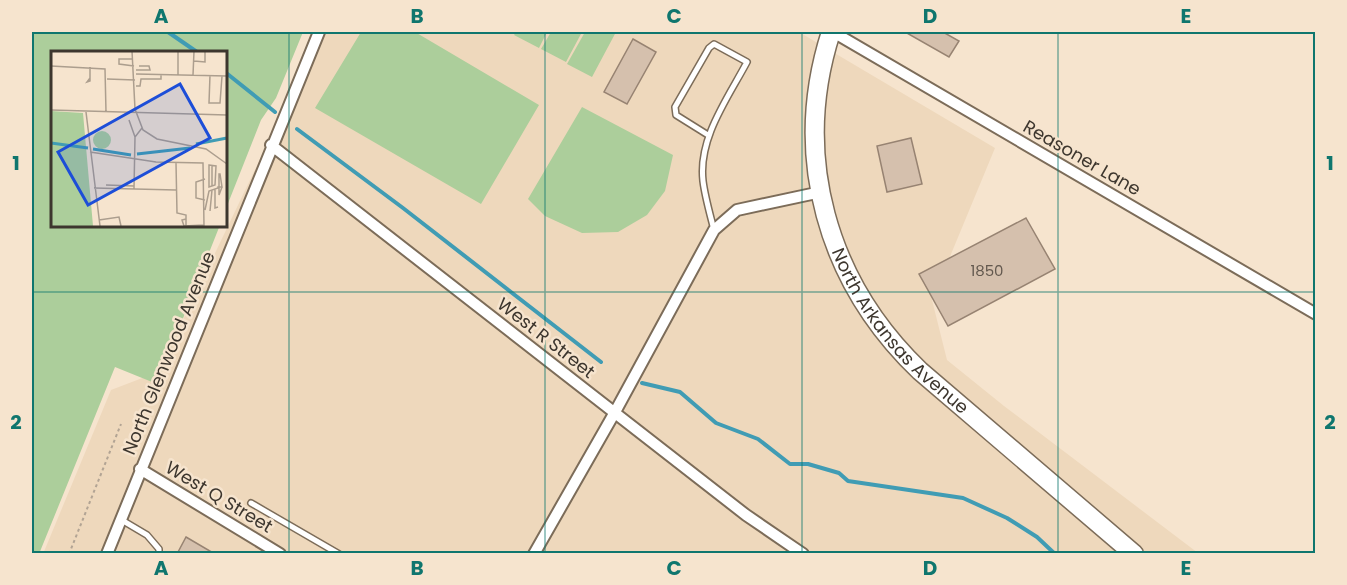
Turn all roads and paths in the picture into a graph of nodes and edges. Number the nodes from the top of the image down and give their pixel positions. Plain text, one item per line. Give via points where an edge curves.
1 (319, 32) edge
2 (832, 32) edge
3 (708, 135) junction
4 (271, 145) junction
5 (820, 192) junction
6 (714, 230) junction
7 (1316, 314) edge
8 (615, 412) junction
9 (121, 424) dead end
10 (140, 469) junction
11 (251, 503) dead end
12 (120, 519) junction
13 (69, 554) edge
14 (107, 554) edge
15 (159, 554) edge
16 (280, 554) edge
17 (339, 554) edge
18 (534, 554) edge
19 (803, 554) edge
20 (1134, 554) edge

1 - 4 street, North Glenwood Avenue
2 - 5 highway, North Arkansas Avenue via 820,72 816,108 815,153
2 - 7 street, Reasoner Lane
3 - 3 lane via 747,62 714,44 675,106 676,115
3 - 6 lane via 702,162 703,181
4 - 8 street, West R Street
4 - 10 street, North Glenwood Avenue
5 - 6 street via 737,210
5 - 20 highway, North Arkansas Avenue via 830,232 851,282 897,349
6 - 8 street
8 - 18 street
8 - 19 street, West R Street via 746,515
9 - 13 path
10 - 12 street, North Glenwood Avenue
10 - 16 street, West Q Street
11 - 17 lane
12 - 14 street, North Glenwood Avenue
12 - 15 lane via 147,535

